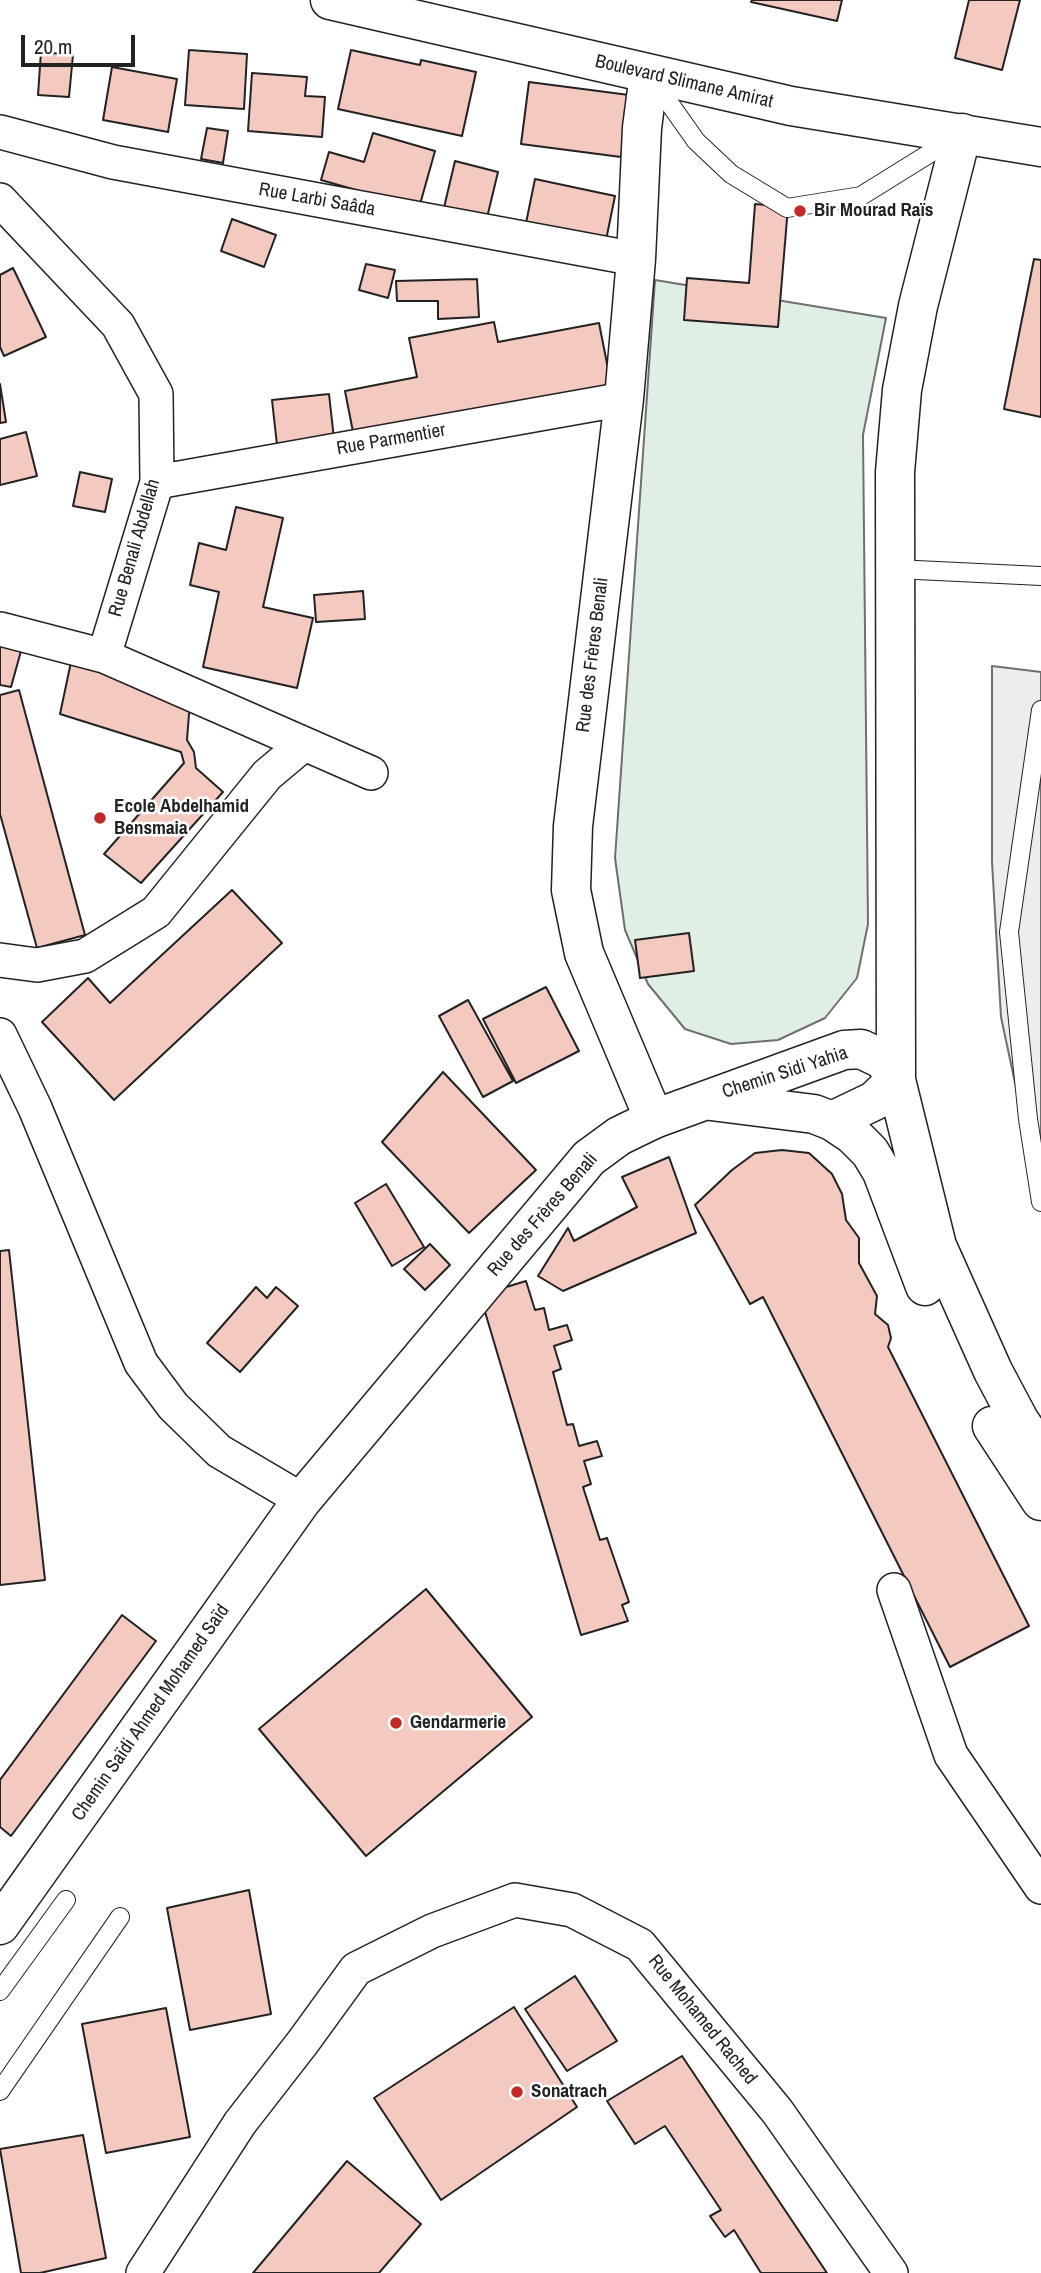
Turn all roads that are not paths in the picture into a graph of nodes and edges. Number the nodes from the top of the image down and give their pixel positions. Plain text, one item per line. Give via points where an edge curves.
1 (330, 0) edge
2 (649, 74) junction
3 (0, 132) edge
4 (962, 133) junction
5 (1041, 147) edge
6 (0, 200) edge
7 (636, 259) junction
8 (624, 399) junction
9 (158, 482) junction
10 (896, 569) junction
11 (1041, 576) edge
12 (0, 629) edge
13 (104, 656) junction
14 (1041, 710) edge
15 (304, 744) junction
16 (371, 773) dead end
17 (0, 960) edge
18 (0, 1035) edge
19 (896, 1080) junction
20 (702, 1100) junction
21 (654, 1119) junction
22 (832, 1121) junction
23 (1041, 1202) edge
24 (1041, 1453) edge
25 (302, 1500) junction
26 (1041, 1501) edge
27 (894, 1590) dead end
28 (1041, 1887) edge
29 (66, 1900) dead end
30 (120, 1917) dead end
31 (0, 1925) edge
32 (0, 1991) edge
33 (0, 2091) edge
34 (143, 2273) edge
35 (891, 2273) edge

1 - 2 main road, Boulevard Slimane Amirat
2 - 4 main road, Boulevard Slimane Amirat via 791,106
2 - 4 lane via 696,141 731,174 787,208 861,196
2 - 7 main road, Rue des Frères Benali
3 - 7 street, Rue Larbi Saâda via 113,162
4 - 5 main road, Boulevard Slimane Amirat
4 - 10 main road via 918,306 902,390 895,472
6 - 9 street, Rue Benali Abdellah via 118,325 156,394
7 - 8 main road, Rue des Frères Benali
8 - 9 street, Rue Parmentier
8 - 21 main road, Rue des Frères Benali via 573,826 571,890 584,953
9 - 13 street, Rue Benali Abdellah
10 - 11 lane
10 - 19 main road
12 - 13 street
13 - 15 street
14 - 23 lane via 1009,932
15 - 16 street
15 - 17 street via 267,775 156,912 85,956 37,965
18 - 25 street via 141,1363 173,1406 219,1451
19 - 20 main road, Chemin Sidi Yahia via 884,1060 873,1053 845,1050
19 - 22 main road via 874,1101
19 - 24 main road, Chemin Sidi Yahia via 937,1247 993,1371
20 - 21 main road
20 - 22 main road, Chemin Sidi Yahia via 791,1110
21 - 25 main road, Rue des Frères Benali via 589,1158
22 - 26 main road, Chemin Sidi Yahia via 870,1152 882,1172 921,1278 969,1383
25 - 31 main road, Chemin Saïdi Ahmed Mohamed Saïd
27 - 28 street via 951,1755
29 - 32 lane
30 - 33 lane
34 - 35 street, Rue Mohamed Rached via 240,2123 356,1969 432,1931 516,1900 572,1910 640,1945 777,2111

